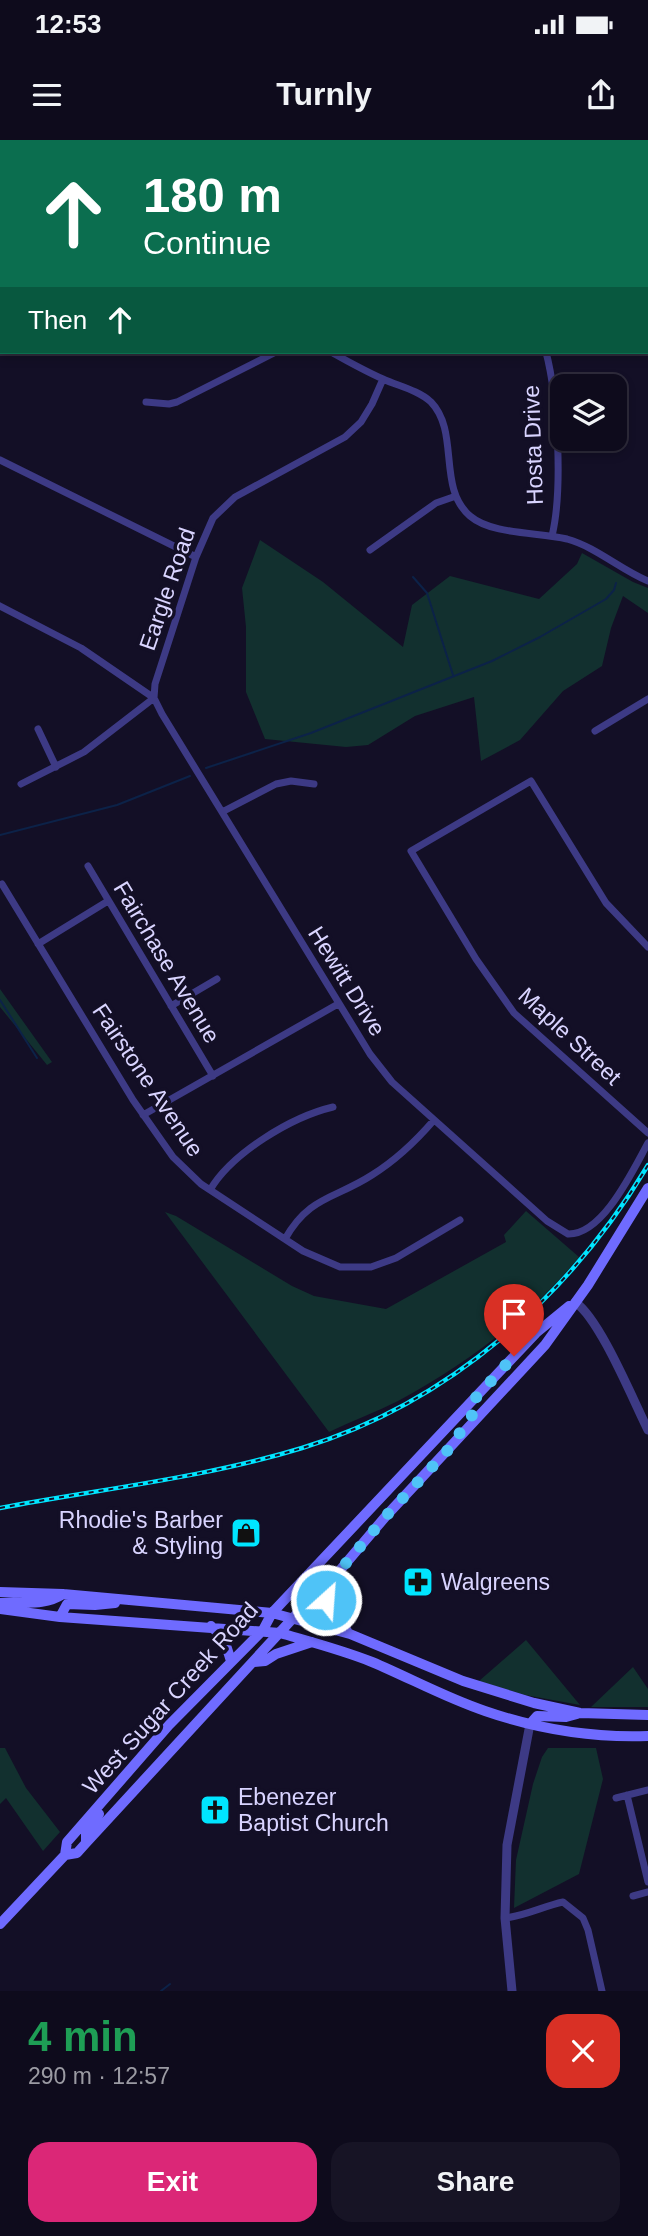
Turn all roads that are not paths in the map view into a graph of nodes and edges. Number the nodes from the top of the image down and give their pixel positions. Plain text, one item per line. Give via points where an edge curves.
1 (272, 354) edge
2 (335, 354) edge
3 (546, 354) edge
4 (383, 379) junction
5 (146, 402) dead end
6 (0, 460) edge
7 (456, 495) junction
8 (552, 536) junction
9 (370, 550) dead end
10 (196, 557) junction
11 (648, 581) edge
12 (0, 606) edge
13 (154, 698) junction
14 (648, 699) edge
15 (38, 729) dead end
16 (595, 731) dead end
17 (56, 767) junction
18 (21, 783) dead end
19 (314, 784) dead end
20 (222, 812) junction
21 (88, 866) dead end
22 (2, 884) dead end
23 (108, 901) junction
24 (38, 944) junction
25 (648, 947) edge
26 (217, 979) dead end
27 (338, 1004) junction
28 (171, 1006) junction
29 (213, 1076) junction
30 (333, 1107) dead end
31 (143, 1115) junction
32 (435, 1121) junction
33 (648, 1133) edge
34 (648, 1143) edge
35 (648, 1188) edge
36 (210, 1190) junction
37 (460, 1220) dead end
38 (285, 1239) junction
39 (575, 1302) junction
40 (469, 1405) junction
41 (648, 1430) edge
42 (449, 1449) junction
43 (330, 1582) junction
44 (0, 1592) edge
45 (63, 1594) junction
46 (133, 1601) junction
47 (0, 1603) edge
48 (0, 1609) edge
49 (272, 1613) junction
50 (60, 1617) junction
51 (293, 1618) junction
52 (211, 1626) junction
53 (263, 1630) junction
54 (280, 1633) junction
55 (350, 1634) junction
56 (314, 1642) junction
57 (231, 1661) junction
58 (254, 1662) junction
59 (580, 1713) junction
60 (648, 1715) edge
61 (530, 1724) junction
62 (648, 1736) edge
63 (648, 1790) edge
64 (111, 1793) junction
65 (626, 1795) junction
66 (616, 1798) dead end
67 (86, 1843) junction
68 (65, 1855) junction
69 (648, 1882) edge
70 (648, 1892) edge
71 (633, 1896) dead end
72 (505, 1918) junction
73 (0, 1924) edge
74 (512, 1991) edge
75 (602, 1991) edge

1 - 5 street via 177,402
2 - 4 street
3 - 8 street, Hosta Drive via 557,463
4 - 7 street via 427,399 437,410
4 - 10 street, Eargle Road via 361,422 345,437 223,507 208,526
6 - 10 street
7 - 8 street via 464,510 482,524
7 - 9 street via 436,503
8 - 11 street via 574,541
10 - 13 street, Eargle Road
12 - 13 street via 81,648
13 - 17 street via 85,752
13 - 20 street, Hewitt Drive
14 - 16 street
15 - 17 street
17 - 18 street
19 - 20 street via 276,784
20 - 27 street, Hewitt Drive
21 - 23 street, Fairchase Avenue
22 - 24 street, Fairstone Avenue
23 - 24 street
23 - 28 street, Fairchase Avenue
24 - 31 street, Fairstone Avenue
25 - 33 street, Maple Street via 606,903 531,781 411,851 475,959 514,1013
26 - 28 street
27 - 29 street
27 - 32 street, Hewitt Drive via 382,1070
28 - 29 street, Fairchase Avenue
29 - 31 street
30 - 36 street via 312,1112 244,1152
31 - 36 street, Fairstone Avenue via 181,1167
32 - 34 street, Hewitt Drive via 547,1221 568,1234 586,1230 599,1219
32 - 38 street via 375,1174 310,1207
35 - 39 main road, West Sugar Creek Road
36 - 38 street, Fairstone Avenue
37 - 38 street, Fairstone Avenue via 408,1252 370,1267 330,1264
39 - 40 main road, West Sugar Creek Road via 536,1333
39 - 41 street via 600,1333
39 - 42 main road, West Sugar Creek Road via 545,1345
40 - 42 main road via 470,1420
40 - 49 main road, West Sugar Creek Road
42 - 43 main road, West Sugar Creek Road
43 - 51 main road, West Sugar Creek Road
43 - 55 main road via 326,1600 330,1612
44 - 45 main road
45 - 46 main road
45 - 47 main road via 44,1603
46 - 49 main road
46 - 50 main road via 67,1604
48 - 50 main road
49 - 51 main road
49 - 53 main road, West Sugar Creek Road
50 - 52 main road
51 - 54 main road, West Sugar Creek Road
51 - 55 main road
52 - 53 main road
52 - 57 main road via 224,1639
53 - 54 main road
53 - 57 main road, West Sugar Creek Road
54 - 56 main road
54 - 58 main road, West Sugar Creek Road
55 - 59 main road via 463,1681
56 - 58 main road
56 - 61 main road via 477,1708
57 - 64 main road, West Sugar Creek Road
58 - 67 main road, West Sugar Creek Road
59 - 60 main road
59 - 61 main road via 537,1716
61 - 62 main road via 605,1736
61 - 72 street via 507,1845
63 - 65 street
64 - 67 main road via 86,1831
64 - 68 main road, West Sugar Creek Road via 66,1842
65 - 66 street
65 - 69 street
67 - 68 main road, West Sugar Creek Road via 77,1853
68 - 73 main road, West Sugar Creek Road
70 - 71 street
72 - 74 street
72 - 75 street via 563,1902 576,1911 588,1930

